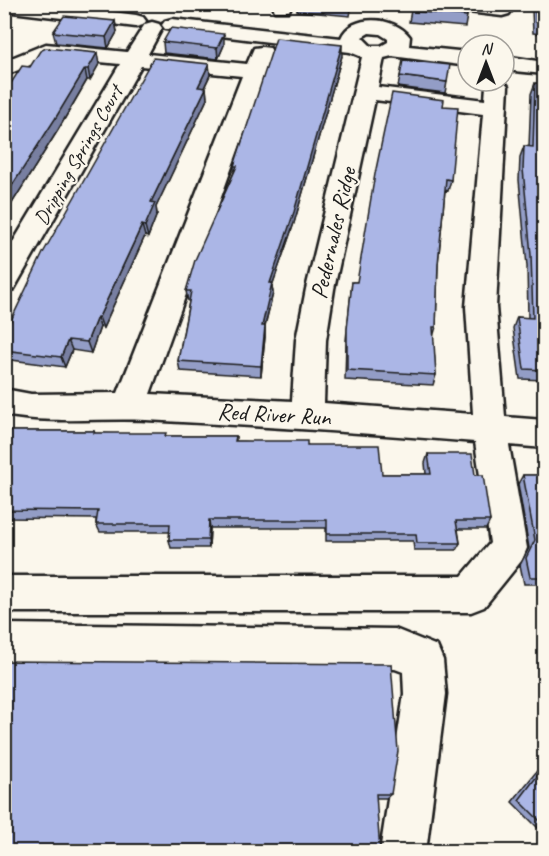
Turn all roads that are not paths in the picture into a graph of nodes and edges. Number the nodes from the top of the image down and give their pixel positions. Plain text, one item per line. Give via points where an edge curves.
1 (119, 4) edge
2 (386, 4) edge
3 (451, 4) edge
4 (4, 5) edge
5 (502, 7) edge
6 (158, 15) edge
7 (502, 33) edge
8 (376, 41) junction
9 (456, 44) edge
10 (516, 45) edge
11 (544, 54) edge
12 (456, 57) edge
13 (132, 60) junction
14 (516, 64) edge
15 (544, 68) edge
16 (4, 70) edge
17 (365, 92) junction
18 (4, 282) edge
19 (4, 402) edge
20 (129, 406) junction
21 (307, 415) junction
22 (490, 430) junction
23 (544, 434) edge
24 (4, 594) edge
25 (4, 644) edge
26 (403, 852) edge

1 - 6 street
2 - 8 street, Pedernales Ridge
3 - 5 street
4 - 6 street
5 - 7 street
6 - 8 street
6 - 13 street, Dripping Springs Court
8 - 9 street
8 - 12 street
8 - 17 street, Pedernales Ridge
10 - 11 street
13 - 16 street via 46,50
13 - 18 street, Dripping Springs Court
13 - 20 street via 259,62
14 - 15 street
17 - 21 street, Pedernales Ridge via 320,289 311,340
17 - 22 street via 496,97 481,307
19 - 20 street, Red River Run via 31,407
20 - 21 street, Red River Run
21 - 22 street, Red River Run
22 - 23 street, Red River Run
22 - 24 street via 509,548 471,594
25 - 26 street via 395,649 423,660 425,694

